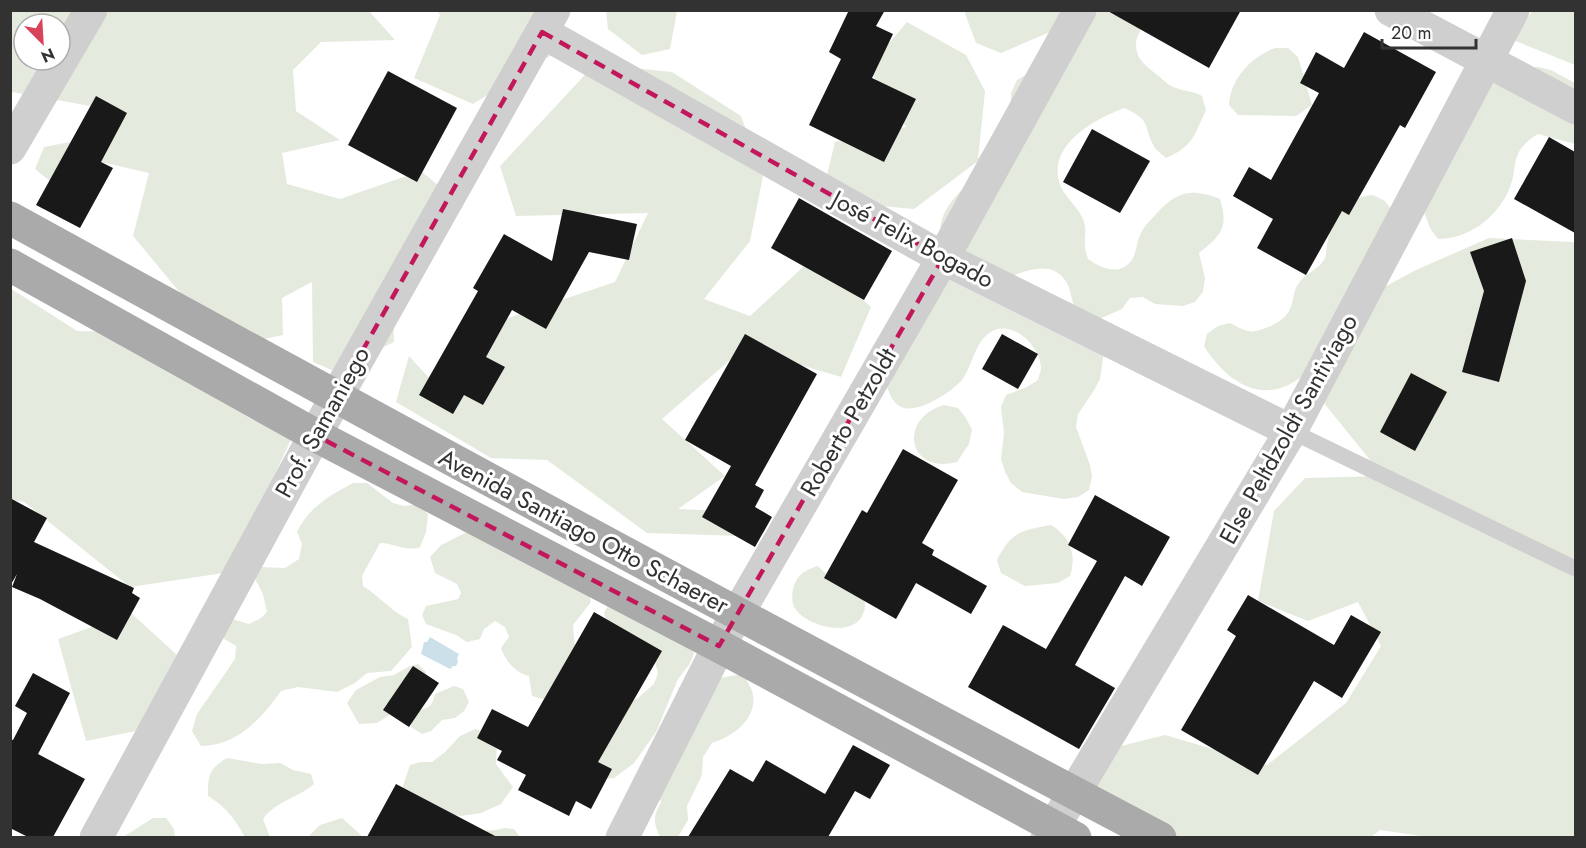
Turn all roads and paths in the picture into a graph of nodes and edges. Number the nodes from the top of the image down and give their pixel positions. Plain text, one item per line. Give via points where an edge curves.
1 (91, 10) edge
2 (1080, 10) edge
3 (1391, 10) edge
4 (1513, 10) edge
5 (548, 21) edge
6 (1486, 60) junction
7 (1575, 108) edge
8 (10, 148) edge
9 (10, 219) edge
10 (943, 258) junction
11 (10, 265) edge
12 (336, 397) junction
13 (1291, 432) junction
14 (315, 435) junction
15 (1574, 568) edge
16 (738, 614) junction
17 (719, 646) junction
18 (1073, 792) junction
19 (1058, 833) edge
20 (96, 837) edge
21 (622, 837) edge
22 (1160, 837) edge

1 - 8 street
2 - 10 street, Roberto Petzoldt
3 - 6 street
4 - 6 street, Else Peltdzoldt Santiviago
5 - 10 street, José Felix Bogado
5 - 12 street, Prof. Samaniego
6 - 7 street
6 - 13 street, Else Peltdzoldt Santiviago
9 - 12 main road, Avenida Santiago Otto Schaerer
10 - 13 street, José Felix Bogado
10 - 16 street, Roberto Petzoldt
11 - 14 main road, Avenida Santiago Otto Schaerer
12 - 14 street, Prof. Samaniego
12 - 16 main road, Avenida Santiago Otto Schaerer
13 - 15 lane
13 - 18 street, Else Peltdzoldt Santiviago
14 - 17 main road, Avenida Santiago Otto Schaerer
14 - 20 street, Prof. Samaniego
16 - 17 street, Roberto Petzoldt
16 - 18 main road, Avenida Santiago Otto Schaerer
17 - 19 main road, Avenida Santiago Otto Schaerer
17 - 21 street, Roberto Petzoldt
18 - 19 street, Else Peltdzoldt Santiviago
18 - 22 main road, Avenida Santiago Otto Schaerer

